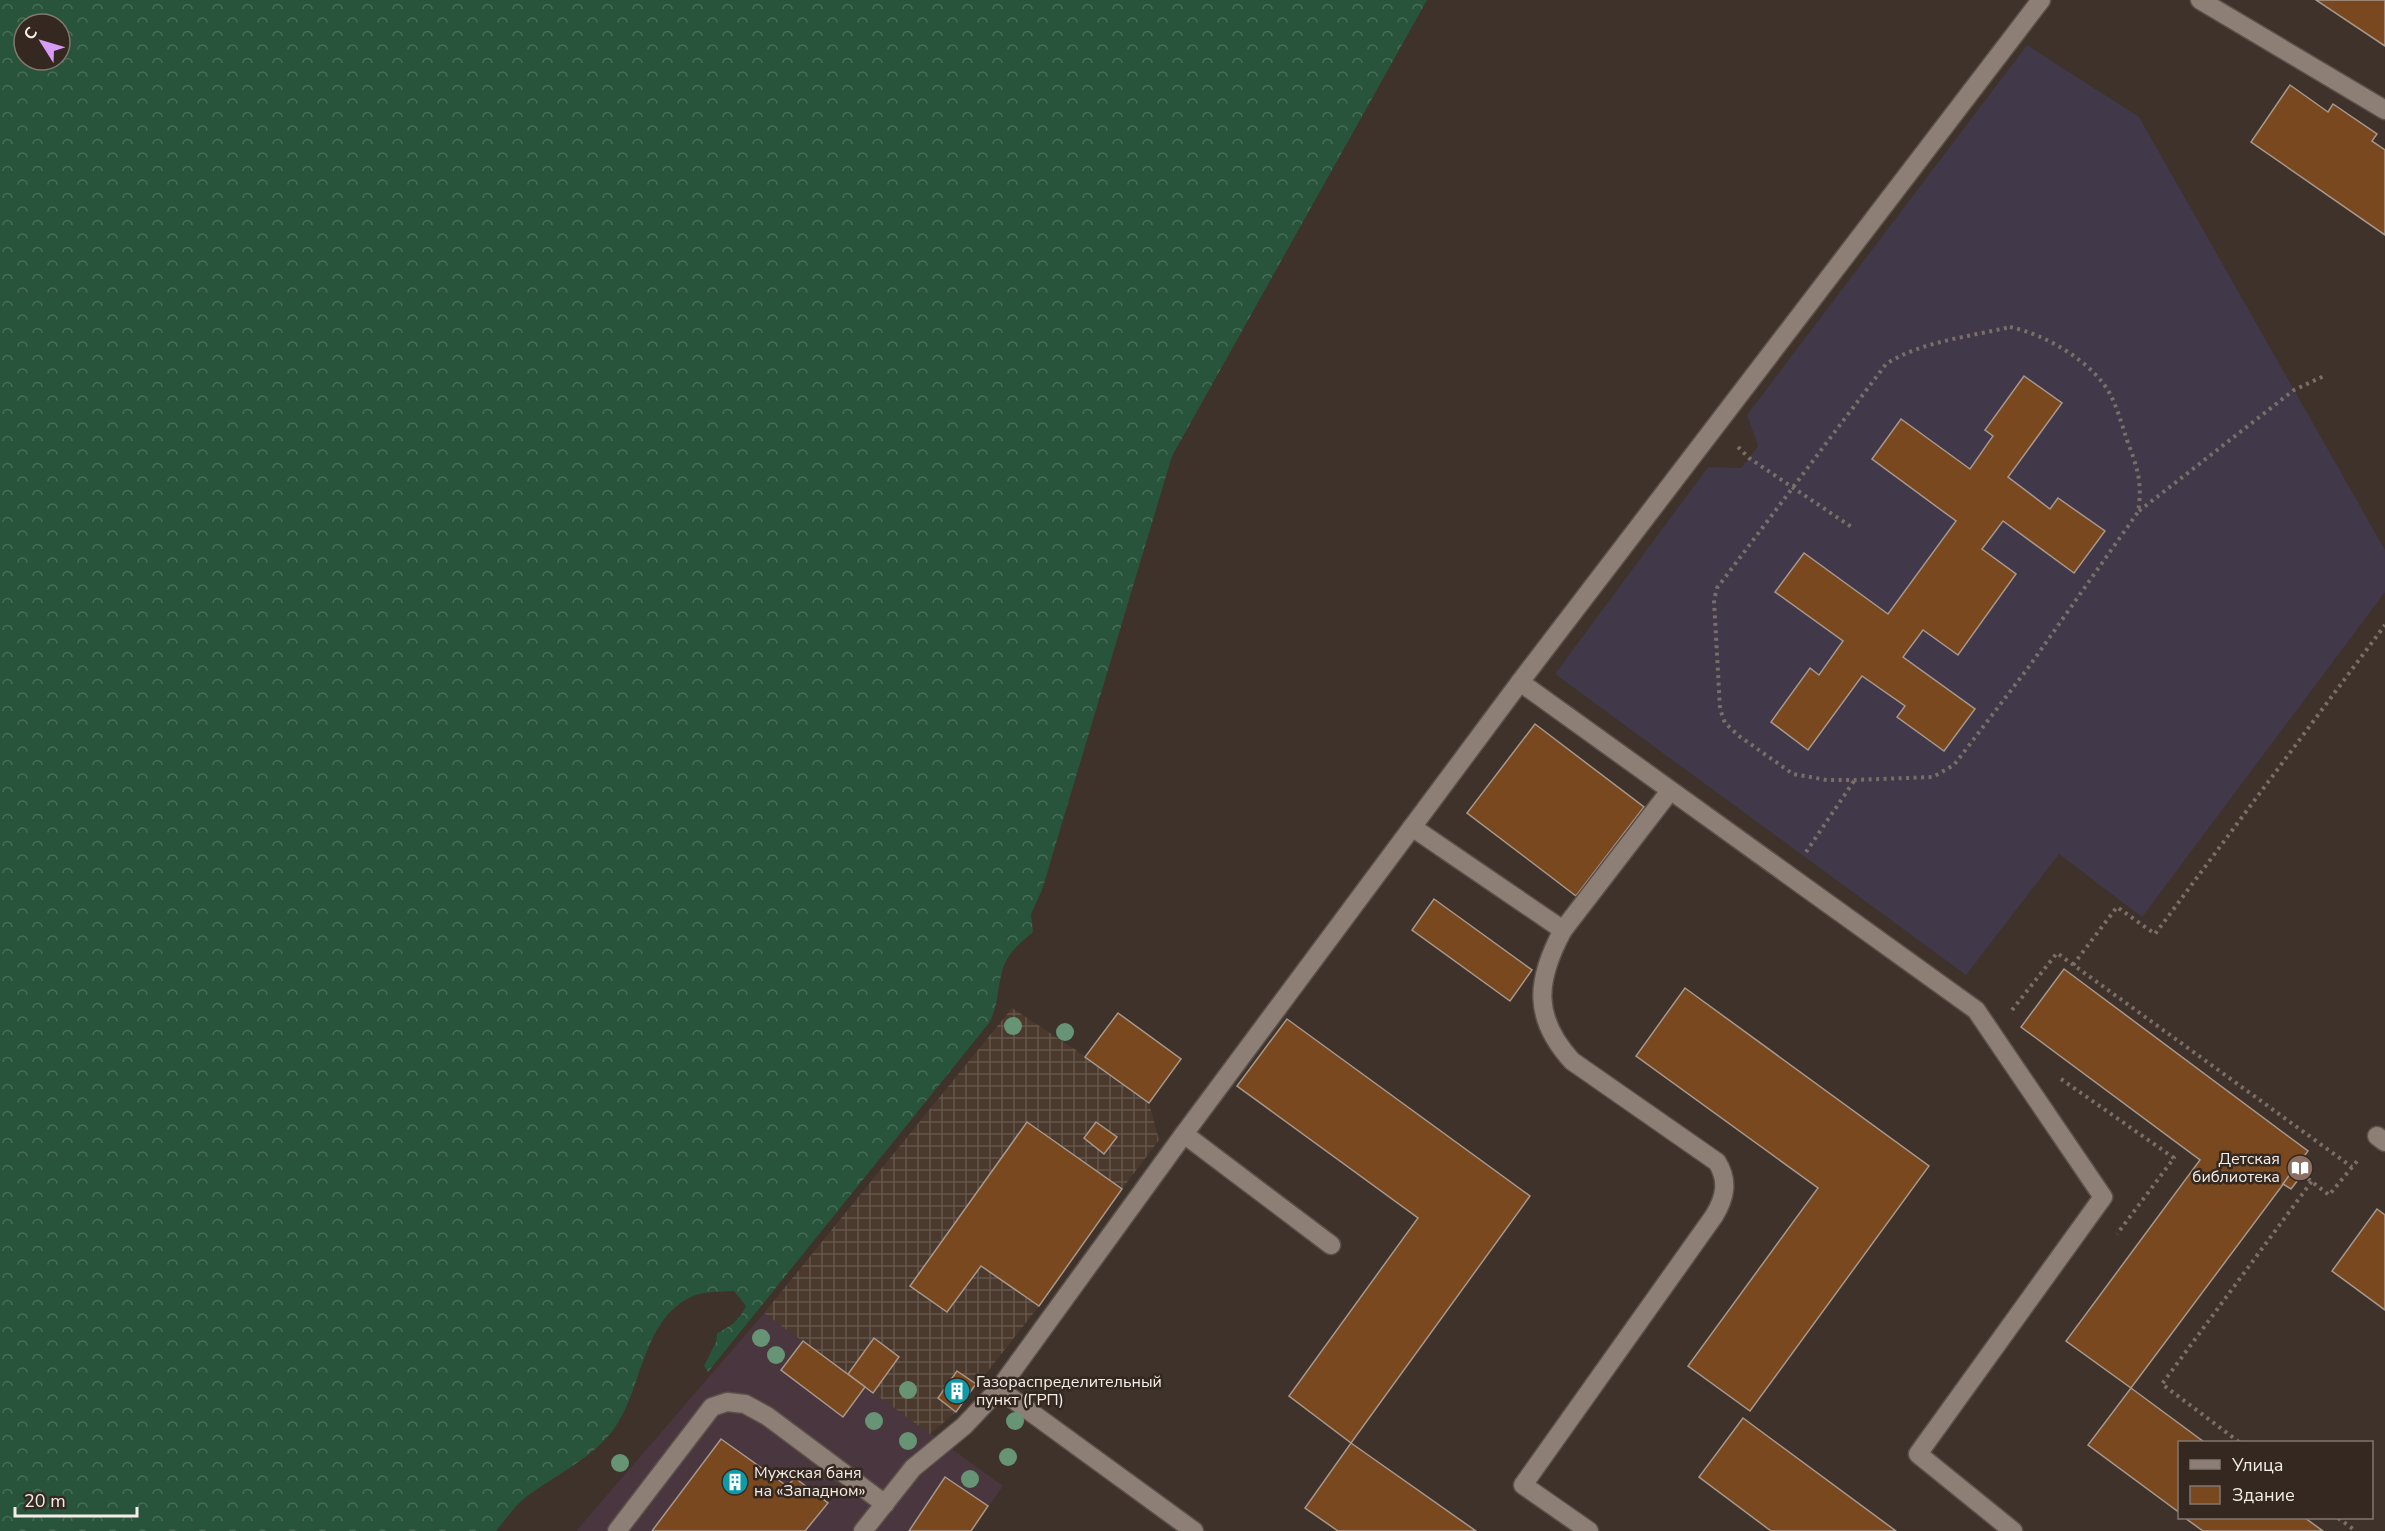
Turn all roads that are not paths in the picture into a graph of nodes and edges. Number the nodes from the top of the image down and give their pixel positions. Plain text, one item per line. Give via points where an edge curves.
1 (2041, 0) edge
2 (2200, 0) edge
3 (2385, 110) edge
4 (1520, 682) junction
5 (1670, 791) junction
6 (1412, 826) junction
7 (1563, 930) junction
8 (1184, 1134) junction
9 (1331, 1245) dead end
10 (999, 1389) junction
11 (885, 1504) junction
12 (617, 1531) edge
13 (863, 1531) edge
14 (1194, 1531) edge
15 (1589, 1531) edge
16 (2013, 1531) edge

1 - 4 street
2 - 3 street
4 - 5 street
4 - 6 street
5 - 7 street
5 - 16 street via 1976,1010 2103,1197 1918,1454
6 - 7 street
6 - 8 street
7 - 15 street via 1546,963 1543,985 1547,1024 1556,1043 1572,1061 1717,1162 1725,1185 1723,1201 1713,1216 1523,1485
8 - 9 street
8 - 10 street
10 - 11 street via 964,1426 913,1468
10 - 14 street
11 - 12 street via 767,1416 745,1404 727,1402 712,1407
11 - 13 street

